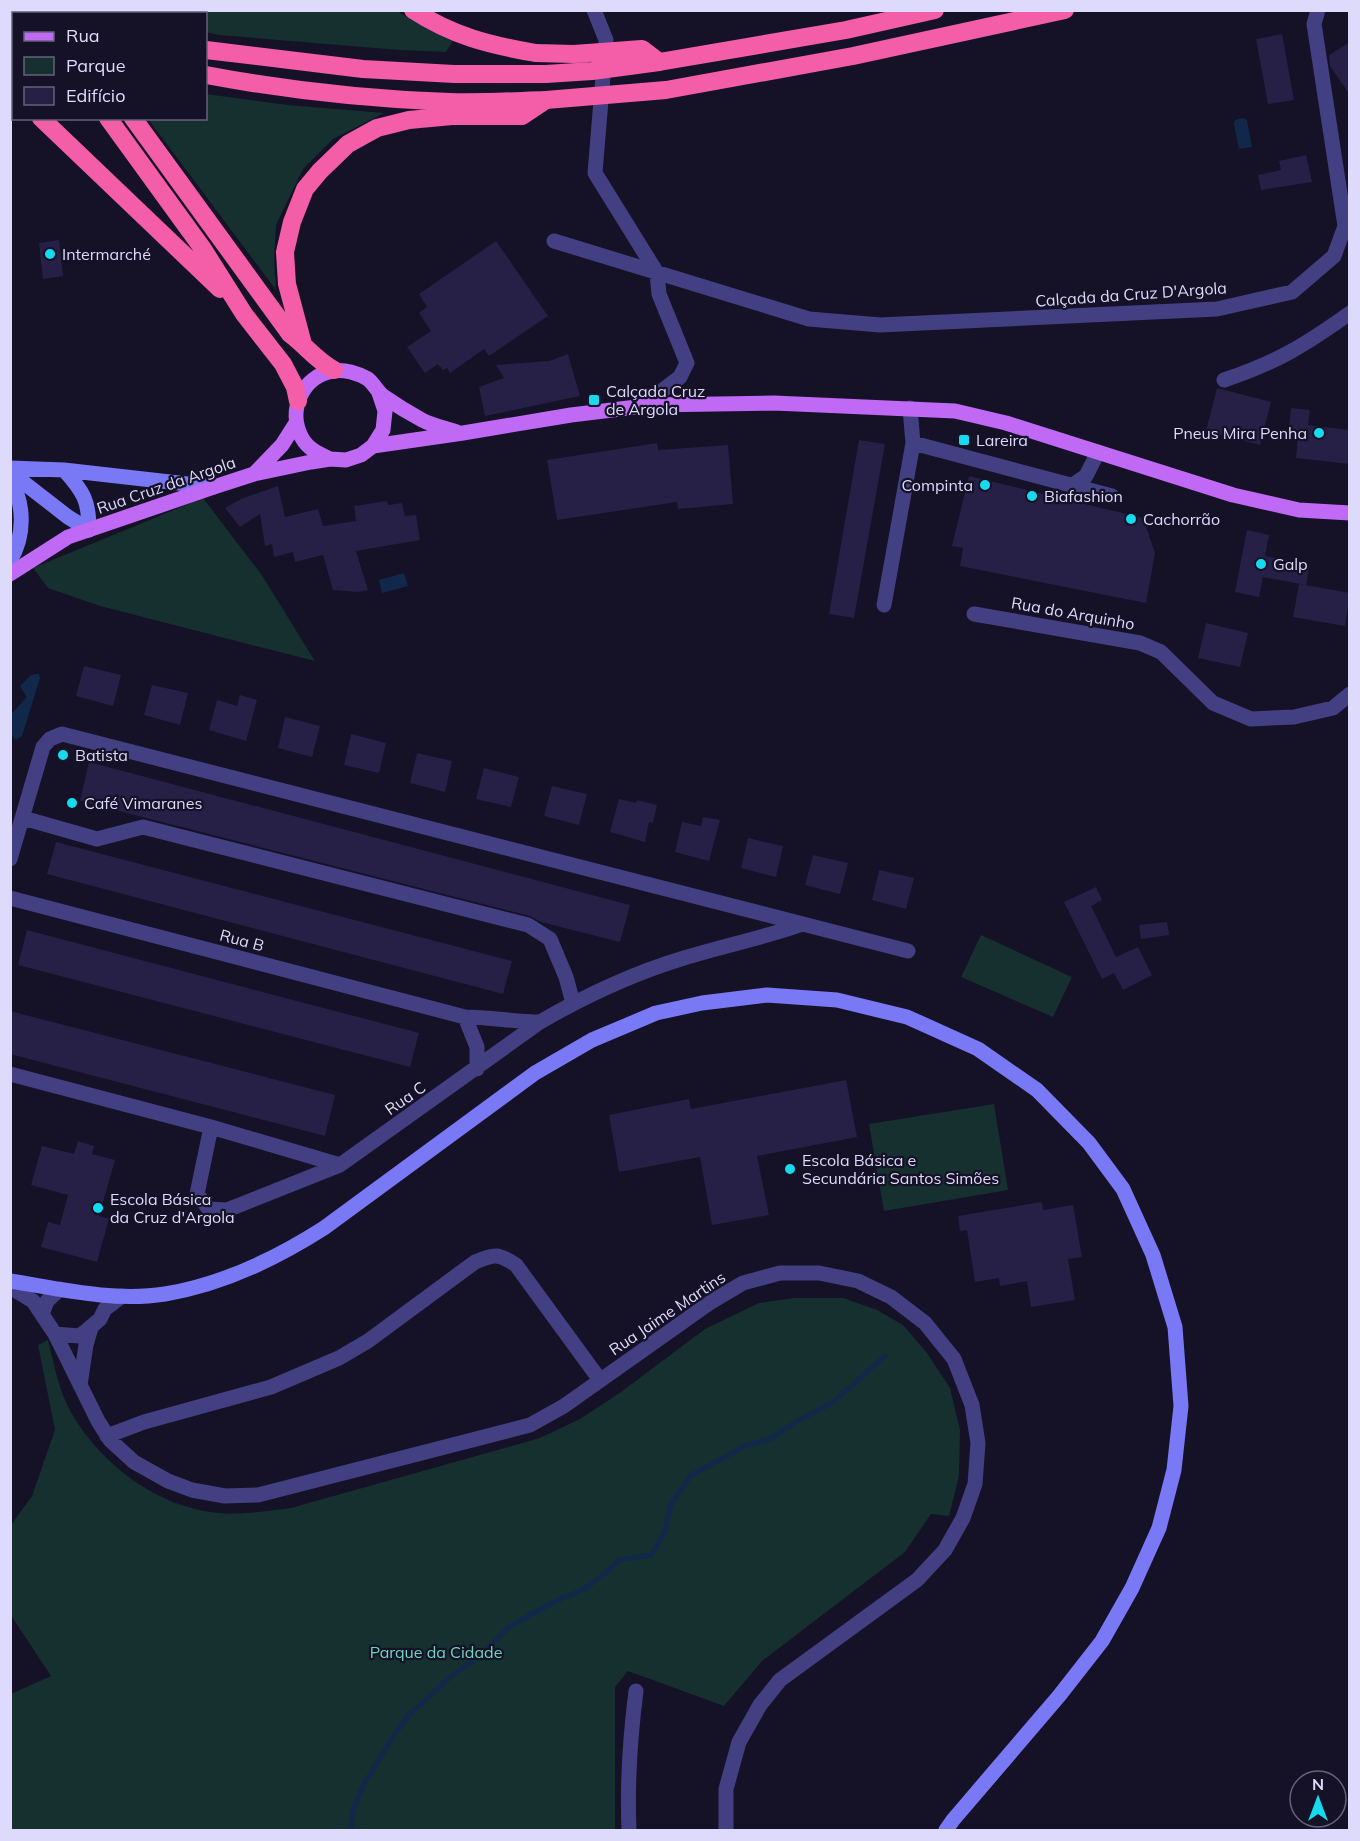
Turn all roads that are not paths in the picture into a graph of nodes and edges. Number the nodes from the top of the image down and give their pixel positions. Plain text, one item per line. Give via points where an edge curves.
1 (412, 10) edge
2 (594, 10) edge
3 (935, 10) edge
4 (1065, 10) edge
5 (1318, 10) edge
6 (207, 50) edge
7 (659, 62) junction
8 (207, 75) edge
9 (546, 100) junction
10 (43, 120) edge
11 (109, 120) edge
12 (134, 120) edge
13 (555, 241) dead end
14 (1350, 252) edge
15 (1334, 256) junction
16 (657, 273) junction
17 (1350, 313) edge
18 (244, 314) junction
19 (303, 344) junction
20 (334, 370) junction
21 (1224, 380) dead end
22 (380, 393) junction
23 (298, 400) junction
24 (653, 405) junction
25 (910, 408) junction
26 (296, 423) junction
27 (463, 433) junction
28 (914, 443) junction
29 (373, 446) junction
30 (1098, 452) junction
31 (330, 459) junction
32 (10, 470) edge
33 (64, 470) junction
34 (254, 474) junction
35 (10, 479) edge
36 (1073, 485) junction
37 (214, 487) junction
38 (1112, 496) dead end
39 (1350, 513) edge
40 (89, 530) junction
41 (10, 561) edge
42 (10, 574) edge
43 (884, 605) dead end
44 (974, 614) dead end
45 (1350, 694) edge
46 (22, 818) junction
47 (10, 859) edge
48 (10, 898) edge
49 (800, 925) junction
50 (908, 951) dead end
51 (573, 1003) junction
52 (465, 1017) junction
53 (540, 1022) junction
54 (477, 1069) junction
55 (10, 1074) edge
56 (211, 1127) junction
57 (340, 1165) junction
58 (10, 1281) edge
59 (10, 1287) edge
60 (60, 1289) junction
61 (97, 1294) junction
62 (122, 1296) junction
63 (105, 1309) junction
64 (42, 1314) junction
65 (91, 1328) junction
66 (55, 1334) junction
67 (600, 1380) junction
68 (80, 1385) junction
69 (107, 1436) junction
70 (636, 1691) dead end
71 (628, 1830) edge
72 (726, 1830) edge
73 (946, 1830) edge

1 - 7 highway, bridge via 436,26 490,45 536,53 642,49
2 - 16 street via 606,40 596,173
3 - 7 highway via 846,30
4 - 9 highway, bridge via 853,56 666,90
5 - 15 street, Calçada da Cruz D'Argola via 1314,24 1345,226
6 - 7 highway, bridge via 363,69 454,74 546,74
8 - 9 highway via 357,96 452,102
9 - 19 highway via 522,116 452,116 377,128 348,144 320,171 305,189 285,252 287,284
10 - 18 highway
11 - 18 highway via 204,249
12 - 19 highway via 290,334
13 - 16 street, Calçada da Cruz D'Argola
14 - 15 street
15 - 16 street, Calçada da Cruz D'Argola via 1292,292 1217,309 880,326 809,319
16 - 24 street via 660,294 687,363 680,377 660,393
17 - 21 street via 1285,356
18 - 23 highway via 283,364
19 - 20 highway
20 - 22 main road via 352,372 368,380
20 - 23 main road via 312,380
22 - 27 main road via 425,422
22 - 29 main road via 385,411 383,430
23 - 26 main road
24 - 25 main road via 774,403
24 - 27 main road
25 - 28 street
25 - 30 main road via 955,411
26 - 31 main road via 302,440 314,452
26 - 34 main road via 282,445
27 - 29 main road
28 - 36 street
28 - 43 street
29 - 31 main road via 346,460
30 - 36 street via 1086,476
30 - 39 main road via 1233,495 1299,510
31 - 34 main road, Rua Cruz da Argola
32 - 33 street
32 - 40 street
33 - 37 street
33 - 40 street via 89,507
34 - 37 main road, Rua Cruz da Argola
35 - 41 street via 21,511 20,536
36 - 38 street
37 - 40 main road, Rua Cruz da Argola
40 - 42 main road, Rua Cruz da Argola via 68,537
44 - 45 street, Rua do Arquinho via 1140,643 1161,652 1213,703 1251,719 1294,717 1333,708
46 - 47 street
46 - 49 street via 43,747 62,734
46 - 51 street via 97,839 143,827 528,925 550,939
48 - 52 street, Rua B
49 - 50 street
49 - 51 street, Rua C via 684,958
51 - 53 street, Rua C
52 - 53 street, Rua B
52 - 54 street via 477,1047
53 - 54 street, Rua C
54 - 57 street, Rua C
55 - 56 street
56 - 57 street
56 - 57 street, Rua C via 197,1194 209,1209 227,1209
58 - 60 street
59 - 64 street via 33,1301
60 - 61 street
60 - 64 street via 46,1301
61 - 62 street
61 - 63 street
62 - 63 street
62 - 73 street via 164,1294 198,1285 290,1250 535,1073 592,1040 656,1013 767,995 837,1000 907,1017 978,1049 1037,1090 1089,1143 1123,1189 1153,1255 1175,1327 1181,1406 1174,1470 1159,1528 1132,1588 1102,1641
63 - 65 street
64 - 66 street
65 - 66 street via 79,1336
65 - 68 street
66 - 68 street, Rua Jaime Martins
67 - 69 street, Rua Jaime Martins via 530,1425 258,1495 225,1496 168,1481 134,1462
67 - 69 street via 516,1264 502,1256 488,1257 475,1262 368,1341 322,1366 271,1387
67 - 72 street, Rua Jaime Martins via 743,1283 780,1273 819,1273 858,1281 891,1297 925,1323 954,1359 972,1405 978,1443 975,1484 963,1518 945,1550 917,1580 780,1680 760,1705 739,1742 726,1790
68 - 69 street, Rua Jaime Martins
70 - 71 street via 630,1737

